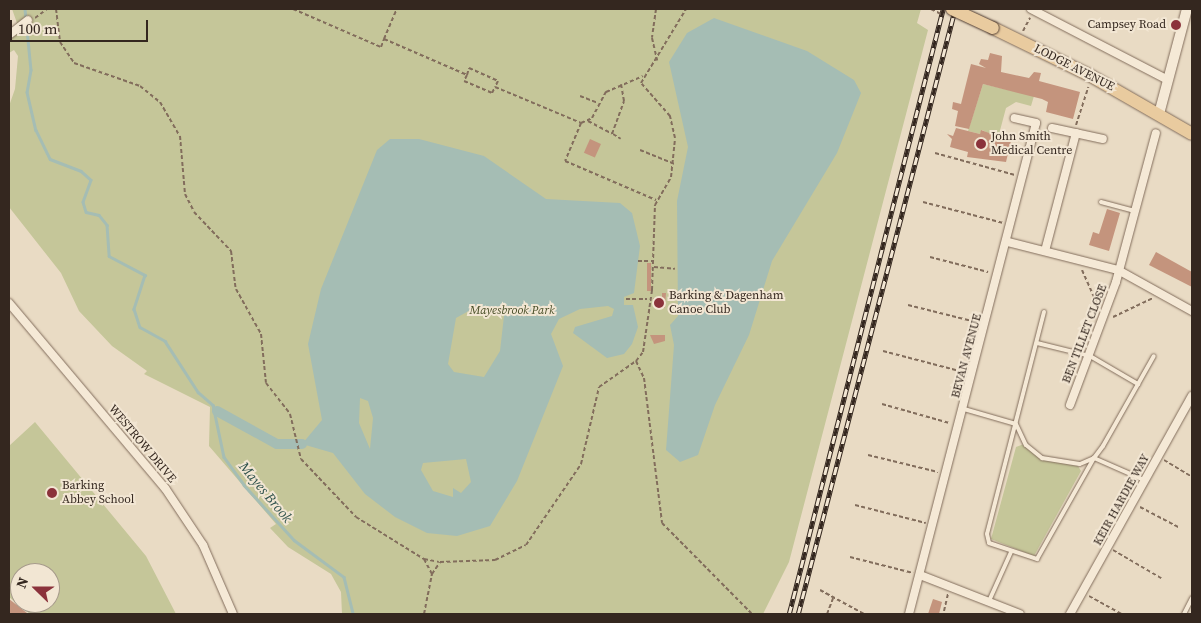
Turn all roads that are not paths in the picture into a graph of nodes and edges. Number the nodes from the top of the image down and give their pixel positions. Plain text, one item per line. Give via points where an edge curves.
1 (952, 9) edge
2 (1187, 9) edge
3 (1031, 12) edge
4 (28, 20) dead end
5 (9, 35) edge
6 (1168, 80) junction
7 (1159, 114) junction
8 (1015, 118) dead end
9 (1052, 128) dead end
10 (1076, 133) junction
11 (1156, 133) dead end
12 (1192, 134) edge
13 (1103, 139) dead end
14 (1101, 202) dead end
15 (1134, 211) junction
16 (1008, 242) junction
17 (1045, 251) junction
18 (1118, 270) junction
19 (9, 303) edge
20 (1192, 311) edge
21 (1044, 312) dead end
22 (1037, 343) junction
23 (1090, 356) junction
24 (1154, 356) dead end
25 (1138, 384) junction
26 (1192, 396) edge
27 (1070, 405) dead end
28 (964, 409) junction
29 (1016, 424) junction
30 (1094, 458) junction
31 (1146, 481) junction
32 (1011, 552) junction
33 (920, 575) junction
34 (1192, 598) edge
35 (989, 601) junction
36 (233, 614) edge
37 (909, 614) edge
38 (1020, 614) edge
39 (1070, 614) edge
40 (1184, 614) edge

1 - 7 main road, LODGE AVENUE, bridge
2 - 6 street
3 - 6 street
4 - 5 street
6 - 7 street
7 - 12 main road, LODGE AVENUE
8 - 16 street, BEVAN AVENUE via 1036,123
9 - 10 street
10 - 13 street
10 - 17 street
11 - 15 street
14 - 15 lane
15 - 18 street
16 - 17 street
16 - 28 street, BEVAN AVENUE
17 - 18 street
18 - 20 street
18 - 23 street, BEN TILLET CLOSE
19 - 36 street, WESTROW DRIVE via 165,488 203,545
21 - 22 lane
22 - 23 lane
22 - 29 lane
23 - 25 lane
23 - 27 street, BEN TILLET CLOSE
24 - 25 lane
25 - 30 lane
26 - 31 street, KEIR HARDIE WAY
28 - 29 lane
28 - 33 street, BEVAN AVENUE
29 - 30 lane via 1026,445 1042,458 1080,464
29 - 32 lane via 987,534 989,543
30 - 31 lane
30 - 32 lane via 1037,559
31 - 39 street, KEIR HARDIE WAY
32 - 35 lane
33 - 35 street
33 - 37 street, BEVAN AVENUE
34 - 40 lane
35 - 38 street

